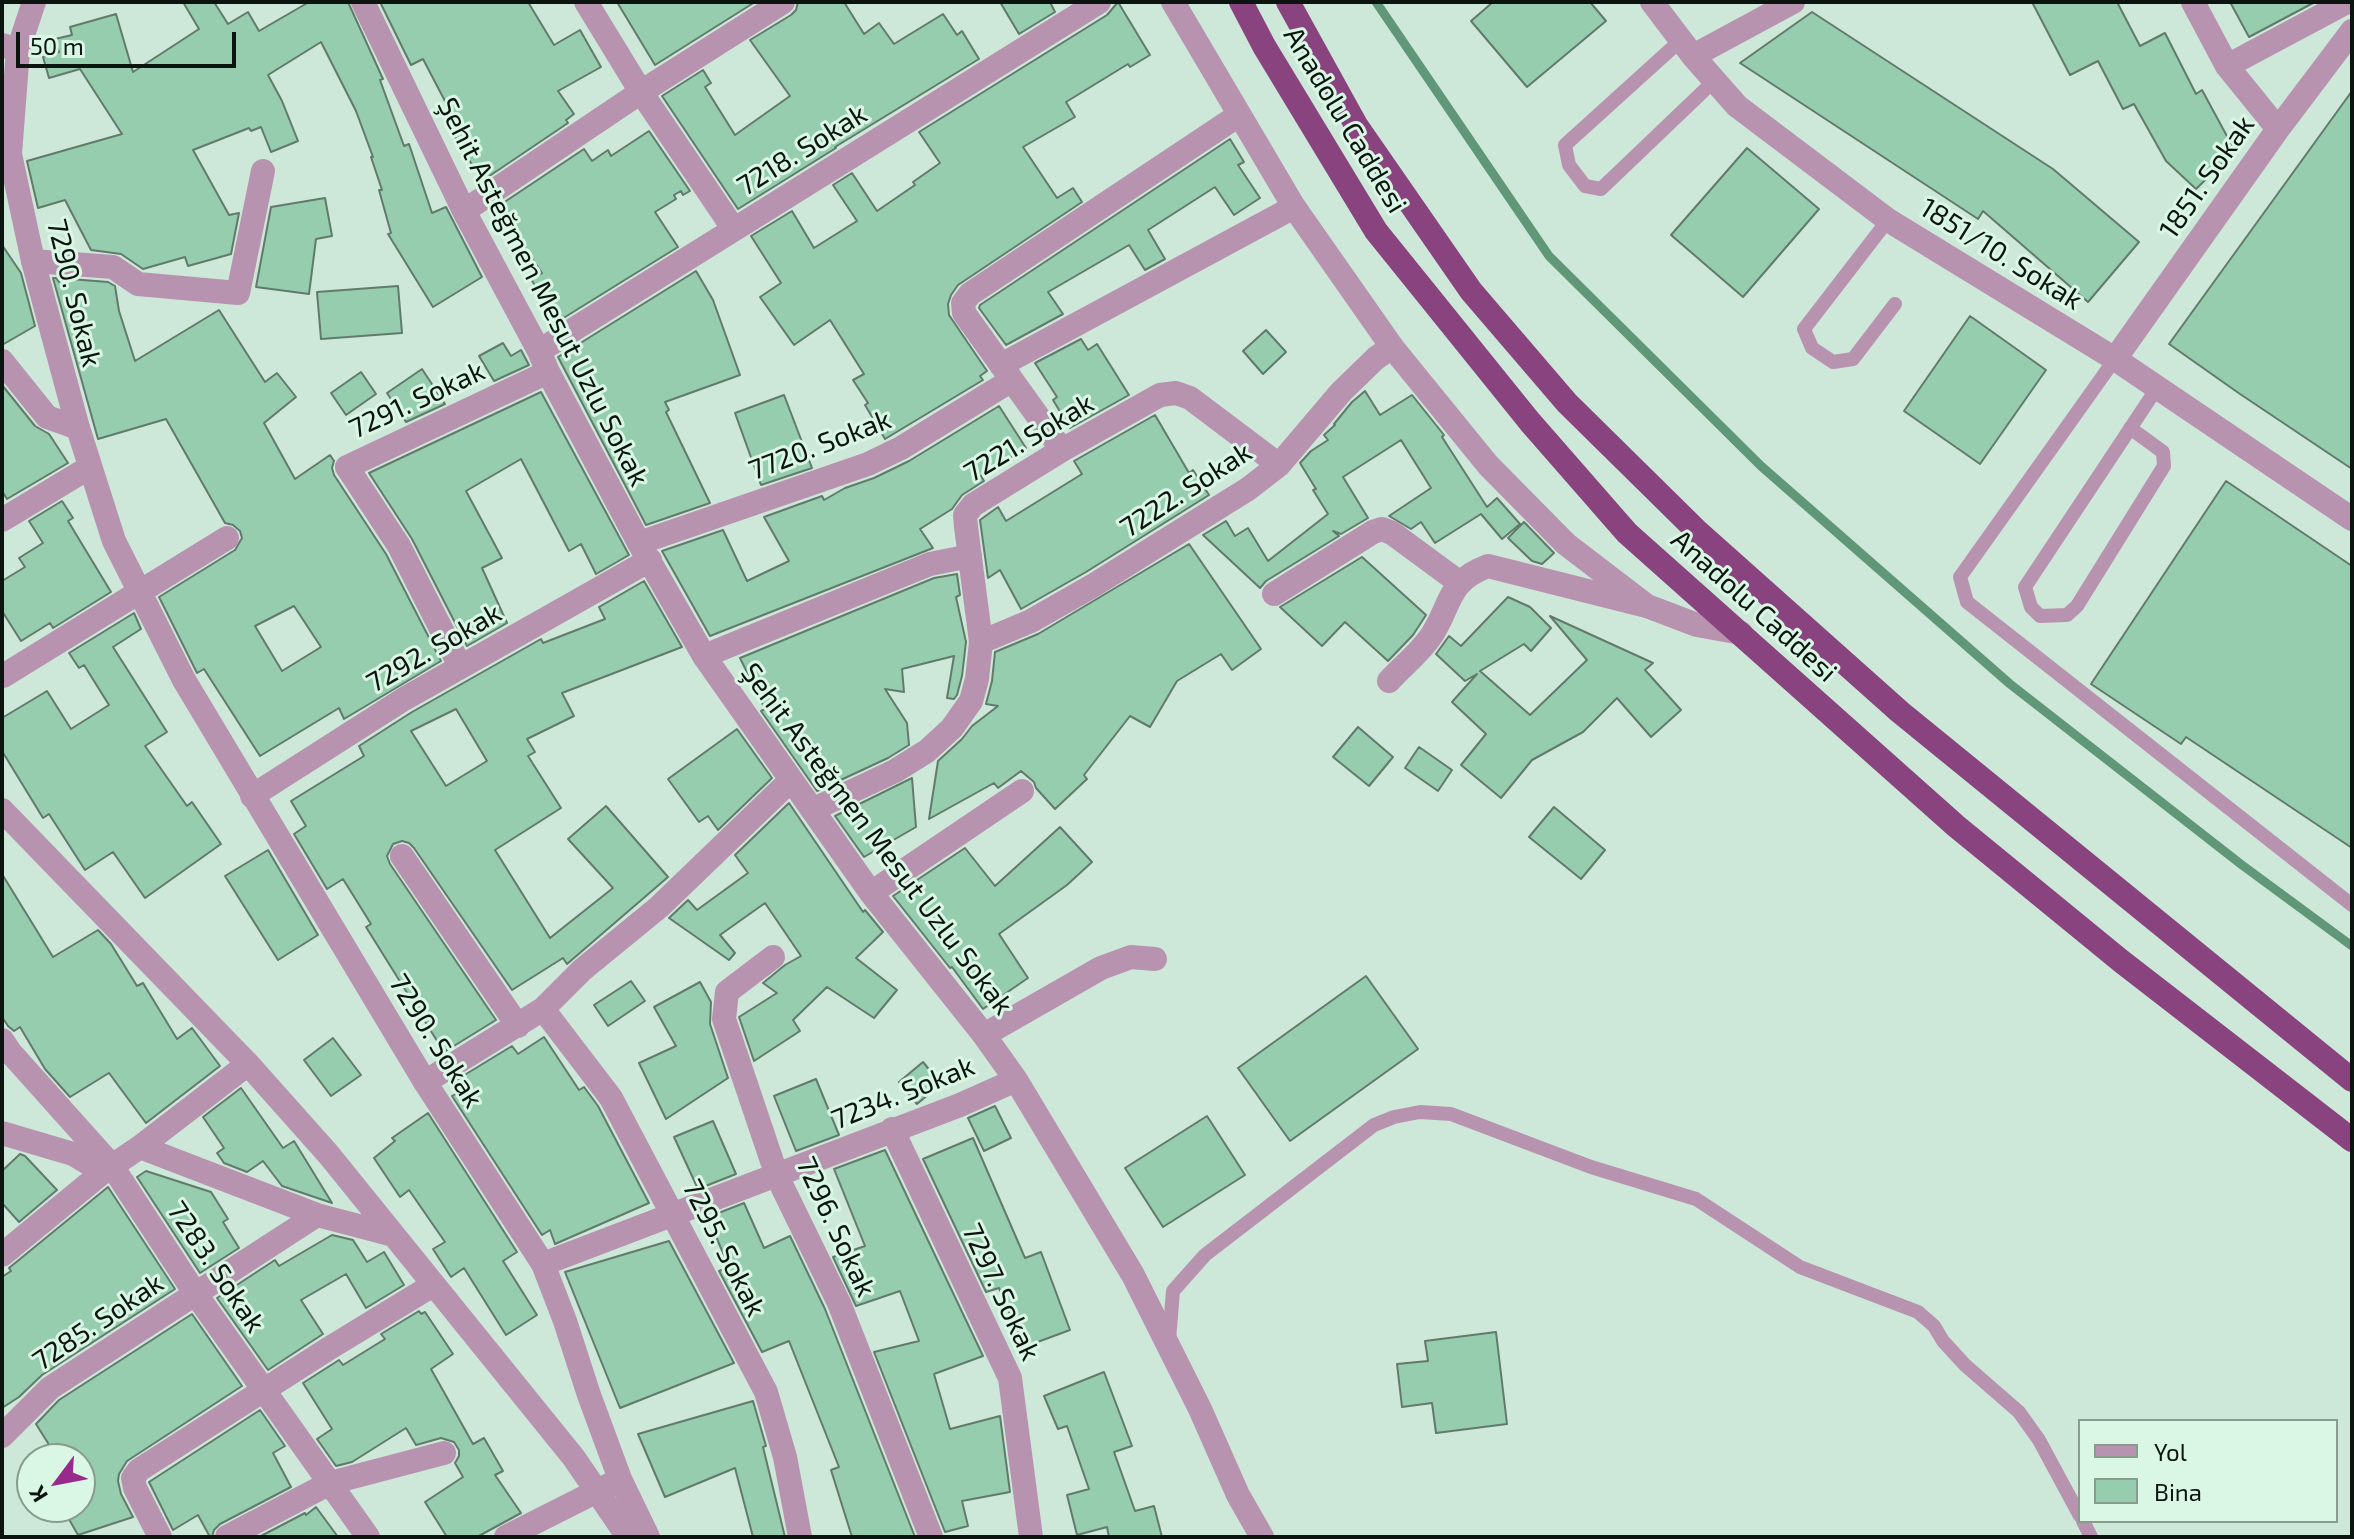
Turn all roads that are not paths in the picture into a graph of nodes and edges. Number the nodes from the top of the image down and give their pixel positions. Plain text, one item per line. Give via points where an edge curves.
1 (34, 2) edge
2 (363, 2) edge
3 (586, 2) edge
4 (783, 2) edge
5 (1099, 2) edge
6 (1173, 2) edge
7 (1241, 2) edge
8 (1288, 2) edge
9 (1652, 2) edge
10 (1793, 2) edge
11 (2193, 2) edge
12 (2347, 2) edge
13 (2352, 31) edge
14 (10, 48) edge
15 (1687, 48) junction
16 (2227, 66) junction
17 (1714, 81) junction
18 (641, 92) junction
19 (1239, 115) junction
20 (2278, 129) junction
21 (263, 171) dead end
22 (1294, 207) junction
23 (464, 211) junction
24 (1888, 220) junction
25 (733, 228) junction
26 (33, 261) junction
27 (1895, 304) dead end
28 (1392, 347) junction
29 (2115, 359) junction
30 (2, 361) edge
31 (543, 362) junction
32 (1006, 372) junction
33 (2157, 388) junction
34 (78, 428) junction
35 (2130, 428) junction
36 (1062, 450) junction
37 (1279, 465) junction
38 (90, 467) junction
39 (2352, 519) edge
40 (2, 520) edge
41 (227, 538) dead end
42 (644, 552) junction
43 (970, 556) junction
44 (1460, 583) junction
45 (138, 592) junction
46 (1274, 594) dead end
47 (1647, 606) junction
48 (1741, 633) junction
49 (981, 642) junction
50 (704, 656) junction
51 (460, 666) junction
52 (3, 676) edge
53 (1389, 681) dead end
54 (791, 780) junction
55 (1022, 791) dead end
56 (252, 796) junction
57 (814, 809) junction
58 (2, 810) edge
59 (402, 856) dead end
60 (871, 893) junction
61 (2352, 905) edge
62 (773, 957) dead end
63 (1155, 959) dead end
64 (543, 1009) junction
65 (518, 1026) junction
66 (984, 1035) junction
67 (5, 1050) edge
68 (248, 1064) junction
69 (1016, 1080) junction
70 (2352, 1080) edge
71 (425, 1082) junction
72 (892, 1129) junction
73 (2, 1133) edge
74 (2352, 1140) edge
75 (140, 1147) junction
76 (108, 1169) junction
77 (777, 1176) junction
78 (673, 1213) junction
79 (317, 1215) junction
80 (393, 1235) junction
81 (2, 1255) edge
82 (543, 1264) junction
83 (433, 1285) junction
84 (195, 1293) junction
85 (1169, 1346) junction
86 (264, 1392) junction
87 (2, 1436) edge
88 (444, 1453) dead end
89 (619, 1480) junction
90 (330, 1483) junction
91 (2078, 1512) edge
92 (160, 1537) edge
93 (227, 1537) edge
94 (368, 1537) edge
95 (506, 1537) edge
96 (628, 1537) edge
97 (648, 1537) edge
98 (800, 1537) edge
99 (931, 1537) edge
100 (1031, 1537) edge
101 (1262, 1537) edge

1 - 14 street, 7290. Sokak
2 - 23 street, Şehit Asteğmen Mesut Uzlu Sokak
3 - 18 street
4 - 18 street
5 - 25 street, 7218. Sokak
6 - 19 street
7 - 48 highway, Anadolu Caddesi via 1376,231 1627,533
8 - 70 highway, Anadolu Caddesi via 1356,125 1471,291 1567,403 1698,532 1900,712
9 - 15 street, 1851/10. Sokak
10 - 15 street
11 - 16 street
12 - 16 street
13 - 20 street, 1851. Sokak
14 - 26 street, 7290. Sokak via 10,154
15 - 17 street, 1851/10. Sokak
15 - 17 lane via 1565,145 1569,165 1585,186 1601,189
16 - 20 street
17 - 24 street, 1851/10. Sokak via 1737,106
18 - 23 street
18 - 25 street
19 - 22 street
19 - 32 street via 970,294 964,313
20 - 29 street, 1851. Sokak
21 - 26 street via 238,293 138,284 113,267
22 - 28 street
22 - 32 street, 7720. Sokak
23 - 31 street, Şehit Asteğmen Mesut Uzlu Sokak
24 - 27 lane via 1804,329 1812,348 1833,362 1853,359
24 - 29 street, 1851/10. Sokak
25 - 31 street, 7218. Sokak
26 - 34 street, 7290. Sokak
28 - 37 street, 7222. Sokak via 1341,392
28 - 47 street via 1488,465 1566,544
29 - 33 street, 1851/10. Sokak
29 - 61 lane via 1960,577 1967,602
30 - 34 street via 47,417
31 - 42 street, Şehit Asteğmen Mesut Uzlu Sokak
31 - 51 street, 7291. Sokak via 347,467 399,546
32 - 36 street
32 - 42 street, 7720. Sokak via 901,448
33 - 35 lane
33 - 39 street, 1851/10. Sokak
34 - 38 street, 7290. Sokak
35 - 35 lane via 2025,587 2040,616 2067,615 2077,606 2164,466 2163,452
36 - 37 street, 7221. Sokak via 1160,395 1176,393
36 - 43 street, 7221. Sokak via 973,505 965,515
37 - 49 street, 7222. Sokak via 1094,585
38 - 40 street
38 - 45 street, 7290. Sokak via 114,541
41 - 45 street
42 - 50 street, Şehit Asteğmen Mesut Uzlu Sokak
42 - 51 street, 7292. Sokak
43 - 49 street, 7221. Sokak
43 - 50 street via 930,564
44 - 46 street via 1382,529
44 - 47 street via 1488,566
44 - 53 street via 1430,638
45 - 52 street
45 - 56 street, 7290. Sokak
47 - 48 street via 1697,625
48 - 74 highway, Anadolu Caddesi via 1968,835
49 - 57 street, 7221. Sokak via 971,701 952,728 895,771
50 - 54 street, Şehit Asteğmen Mesut Uzlu Sokak
51 - 56 street, 7292. Sokak
54 - 57 street, Şehit Asteğmen Mesut Uzlu Sokak
54 - 64 street
55 - 60 street
56 - 71 street, 7290. Sokak
57 - 60 street, Şehit Asteğmen Mesut Uzlu Sokak
58 - 68 street
59 - 65 street
60 - 66 street, Şehit Asteğmen Mesut Uzlu Sokak
62 - 77 street, 7296. Sokak via 727,992 724,1019
63 - 66 street via 1131,957 1101,968
64 - 65 street
64 - 78 street, 7295. Sokak via 611,1098
65 - 71 street
66 - 69 street, Şehit Asteğmen Mesut Uzlu Sokak
67 - 76 street, 7283. Sokak
68 - 75 street
68 - 80 street
69 - 72 street, 7234. Sokak
69 - 85 street, Şehit Asteğmen Mesut Uzlu Sokak via 1133,1275
71 - 82 street, 7290. Sokak
72 - 77 street, 7234. Sokak
72 - 100 street, 7297. Sokak via 1010,1378
73 - 76 street
75 - 76 street
75 - 79 street
76 - 81 street
76 - 84 street, 7283. Sokak
77 - 78 street, 7234. Sokak
77 - 99 street, 7296. Sokak via 839,1303
78 - 82 street, 7234. Sokak
78 - 98 street, 7295. Sokak via 766,1392
79 - 80 street
79 - 84 street, 7285. Sokak
80 - 83 street
82 - 89 street, 7290. Sokak
83 - 86 street
83 - 96 street via 574,1458
84 - 86 street, 7283. Sokak
84 - 87 street, 7285. Sokak via 50,1388
85 - 91 lane via 1173,1291 1205,1255 1374,1125 1420,1112 1451,1114 1591,1167 1696,1199 1800,1267 1918,1312 1965,1365 2019,1412
85 - 101 street, Şehit Asteğmen Mesut Uzlu Sokak
86 - 90 street, 7283. Sokak
86 - 92 street via 133,1478
88 - 90 street
89 - 95 street
89 - 97 street, 7290. Sokak
90 - 93 street
90 - 94 street, 7283. Sokak

